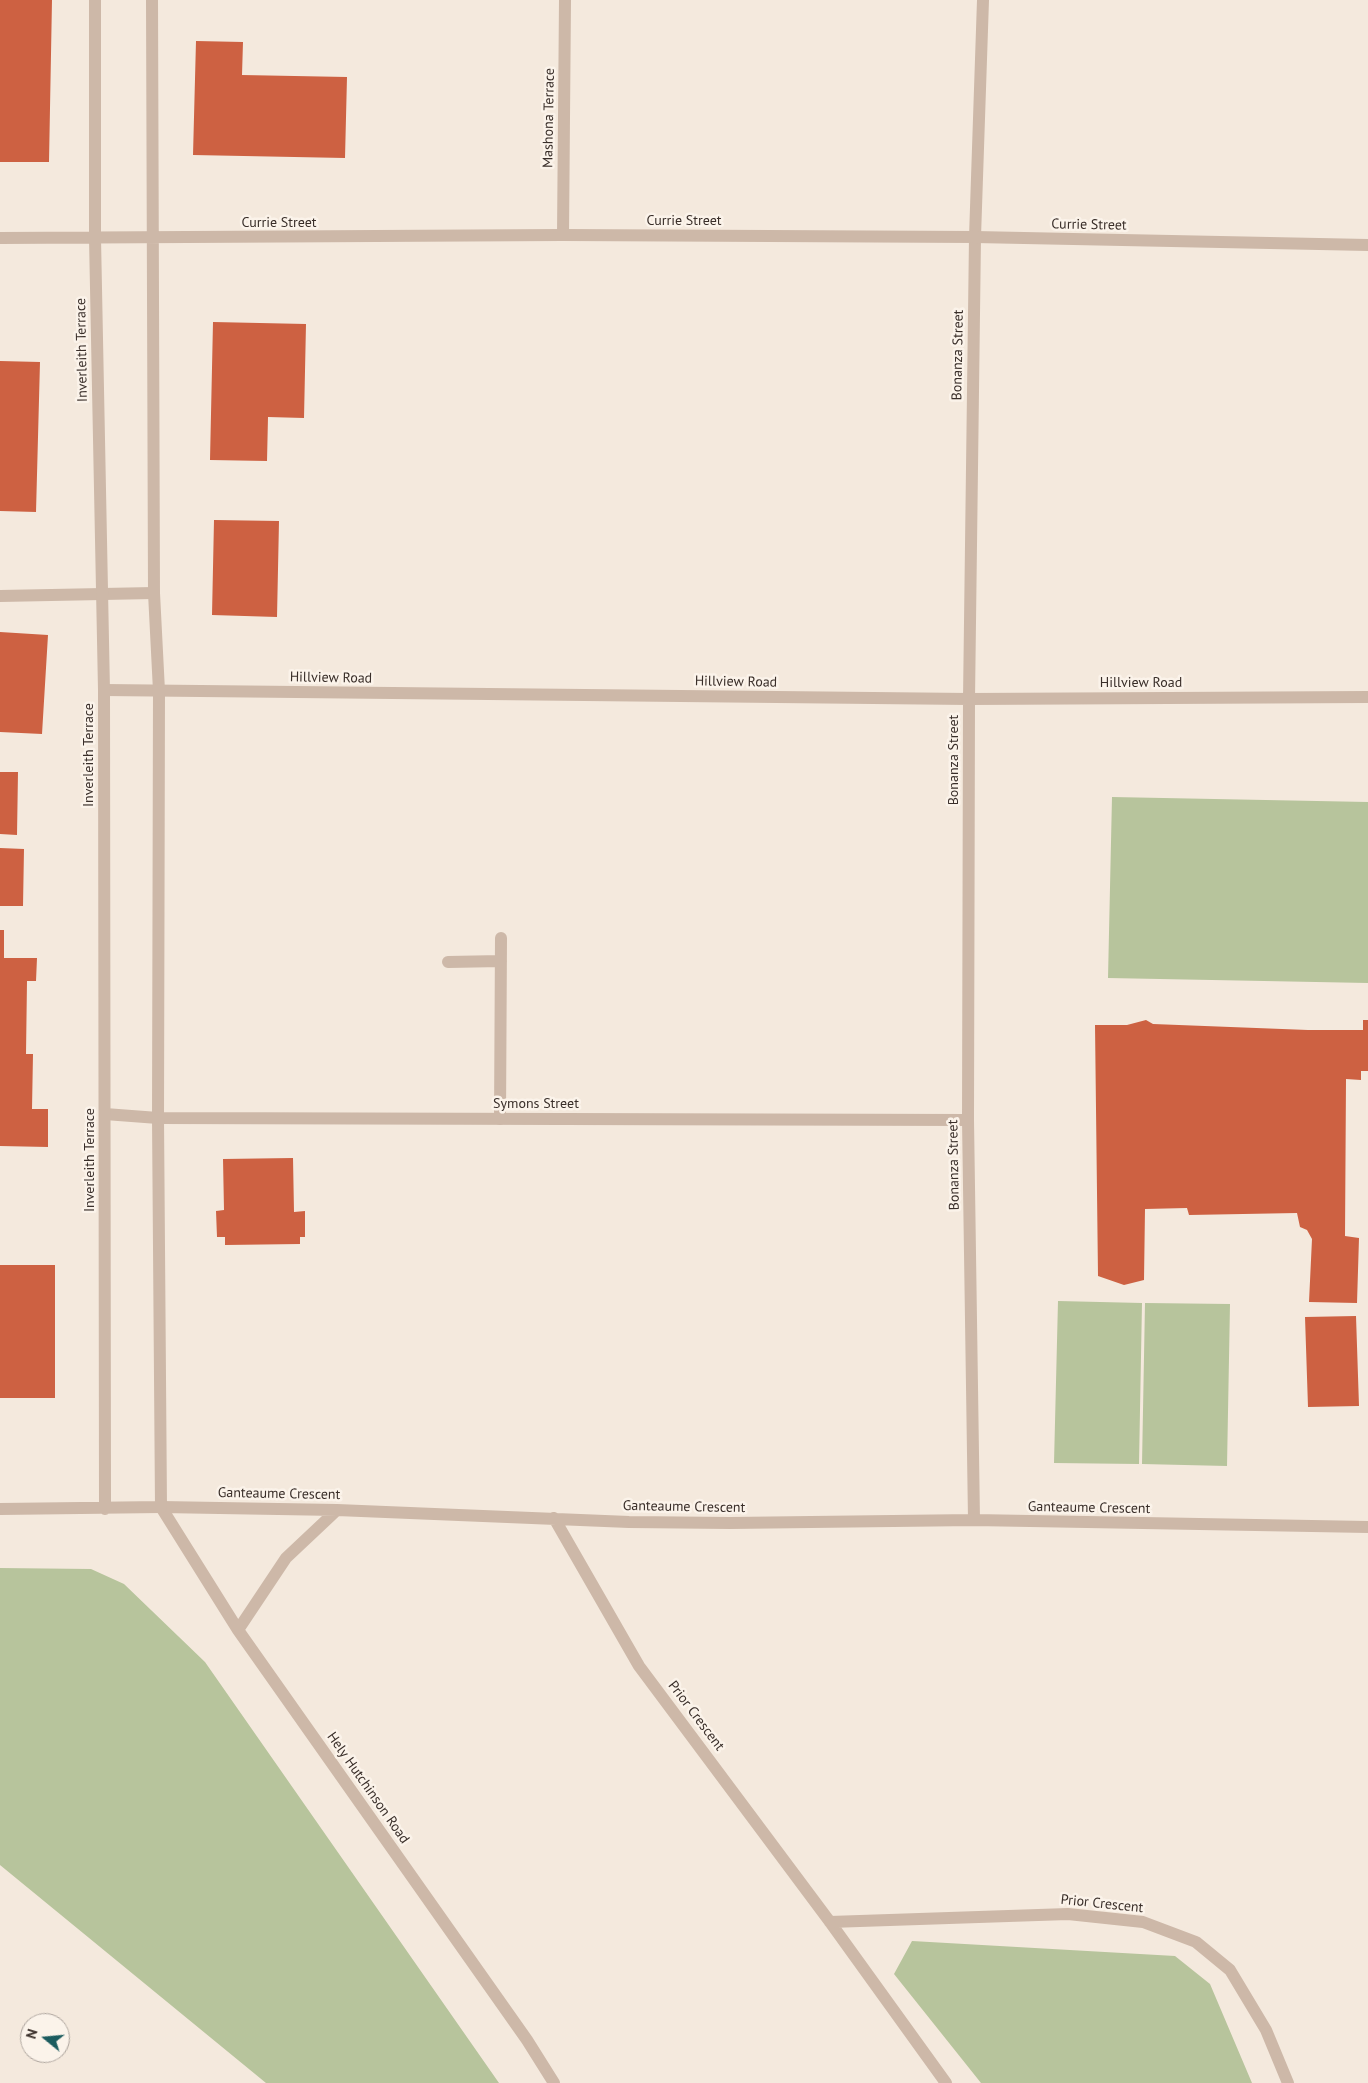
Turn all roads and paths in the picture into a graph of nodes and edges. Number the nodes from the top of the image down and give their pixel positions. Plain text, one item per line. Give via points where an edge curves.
1 (95, 0) edge
2 (152, 0) edge
3 (565, 0) edge
4 (983, 0) edge
5 (563, 235) junction
6 (975, 237) junction
7 (0, 238) edge
8 (95, 238) junction
9 (151, 239) junction
10 (1368, 245) edge
11 (154, 593) junction
12 (101, 594) junction
13 (0, 596) edge
14 (104, 690) junction
15 (159, 691) junction
16 (1368, 697) edge
17 (969, 699) junction
18 (501, 938) dead end
19 (501, 961) junction
20 (448, 962) dead end
21 (105, 1114) junction
22 (158, 1118) junction
23 (500, 1119) junction
24 (968, 1120) junction
25 (161, 1507) junction
26 (0, 1509) edge
27 (105, 1509) junction
28 (337, 1510) junction
29 (554, 1518) junction
30 (974, 1520) junction
31 (1368, 1527) edge
32 (238, 1630) junction
33 (830, 1922) junction
34 (554, 2083) edge
35 (946, 2083) edge
36 (1288, 2083) edge

1 - 8 street, Inverleith Terrace
2 - 9 street
3 - 5 street, Mashona Terrace
4 - 6 street, Bonanza Street
5 - 6 street, Currie Street
5 - 9 street, Currie Street
6 - 10 street, Currie Street
6 - 17 street, Bonanza Street
7 - 8 street, Currie Street
8 - 9 street, Currie Street
8 - 12 street, Inverleith Terrace
9 - 11 street
11 - 12 street
11 - 15 street
12 - 13 street
12 - 14 street, Inverleith Terrace
14 - 15 street, Hillview Road
14 - 21 street, Inverleith Terrace
15 - 17 street, Hillview Road
15 - 22 street
16 - 17 street, Hillview Road
17 - 24 street, Bonanza Street
18 - 19 street
19 - 20 street
19 - 23 street
21 - 22 street, Symons Street
21 - 27 street, Inverleith Terrace
22 - 23 street, Symons Street
22 - 25 street
23 - 24 street, Symons Street
24 - 30 street, Bonanza Street
25 - 27 street, Ganteaume Crescent
25 - 28 street, Ganteaume Crescent
25 - 32 street, Hely Hutchinson Road
26 - 27 street, Ganteaume Crescent
28 - 29 street, Ganteaume Crescent
28 - 32 street via 286,1558
29 - 30 street, Ganteaume Crescent via 730,1523
29 - 33 street, Prior Crescent via 639,1666
30 - 31 street, Ganteaume Crescent
32 - 34 street, Hely Hutchinson Road
33 - 35 street, Prior Crescent
33 - 36 street, Prior Crescent via 1068,1914 1143,1922 1196,1942 1230,1970 1266,2030

